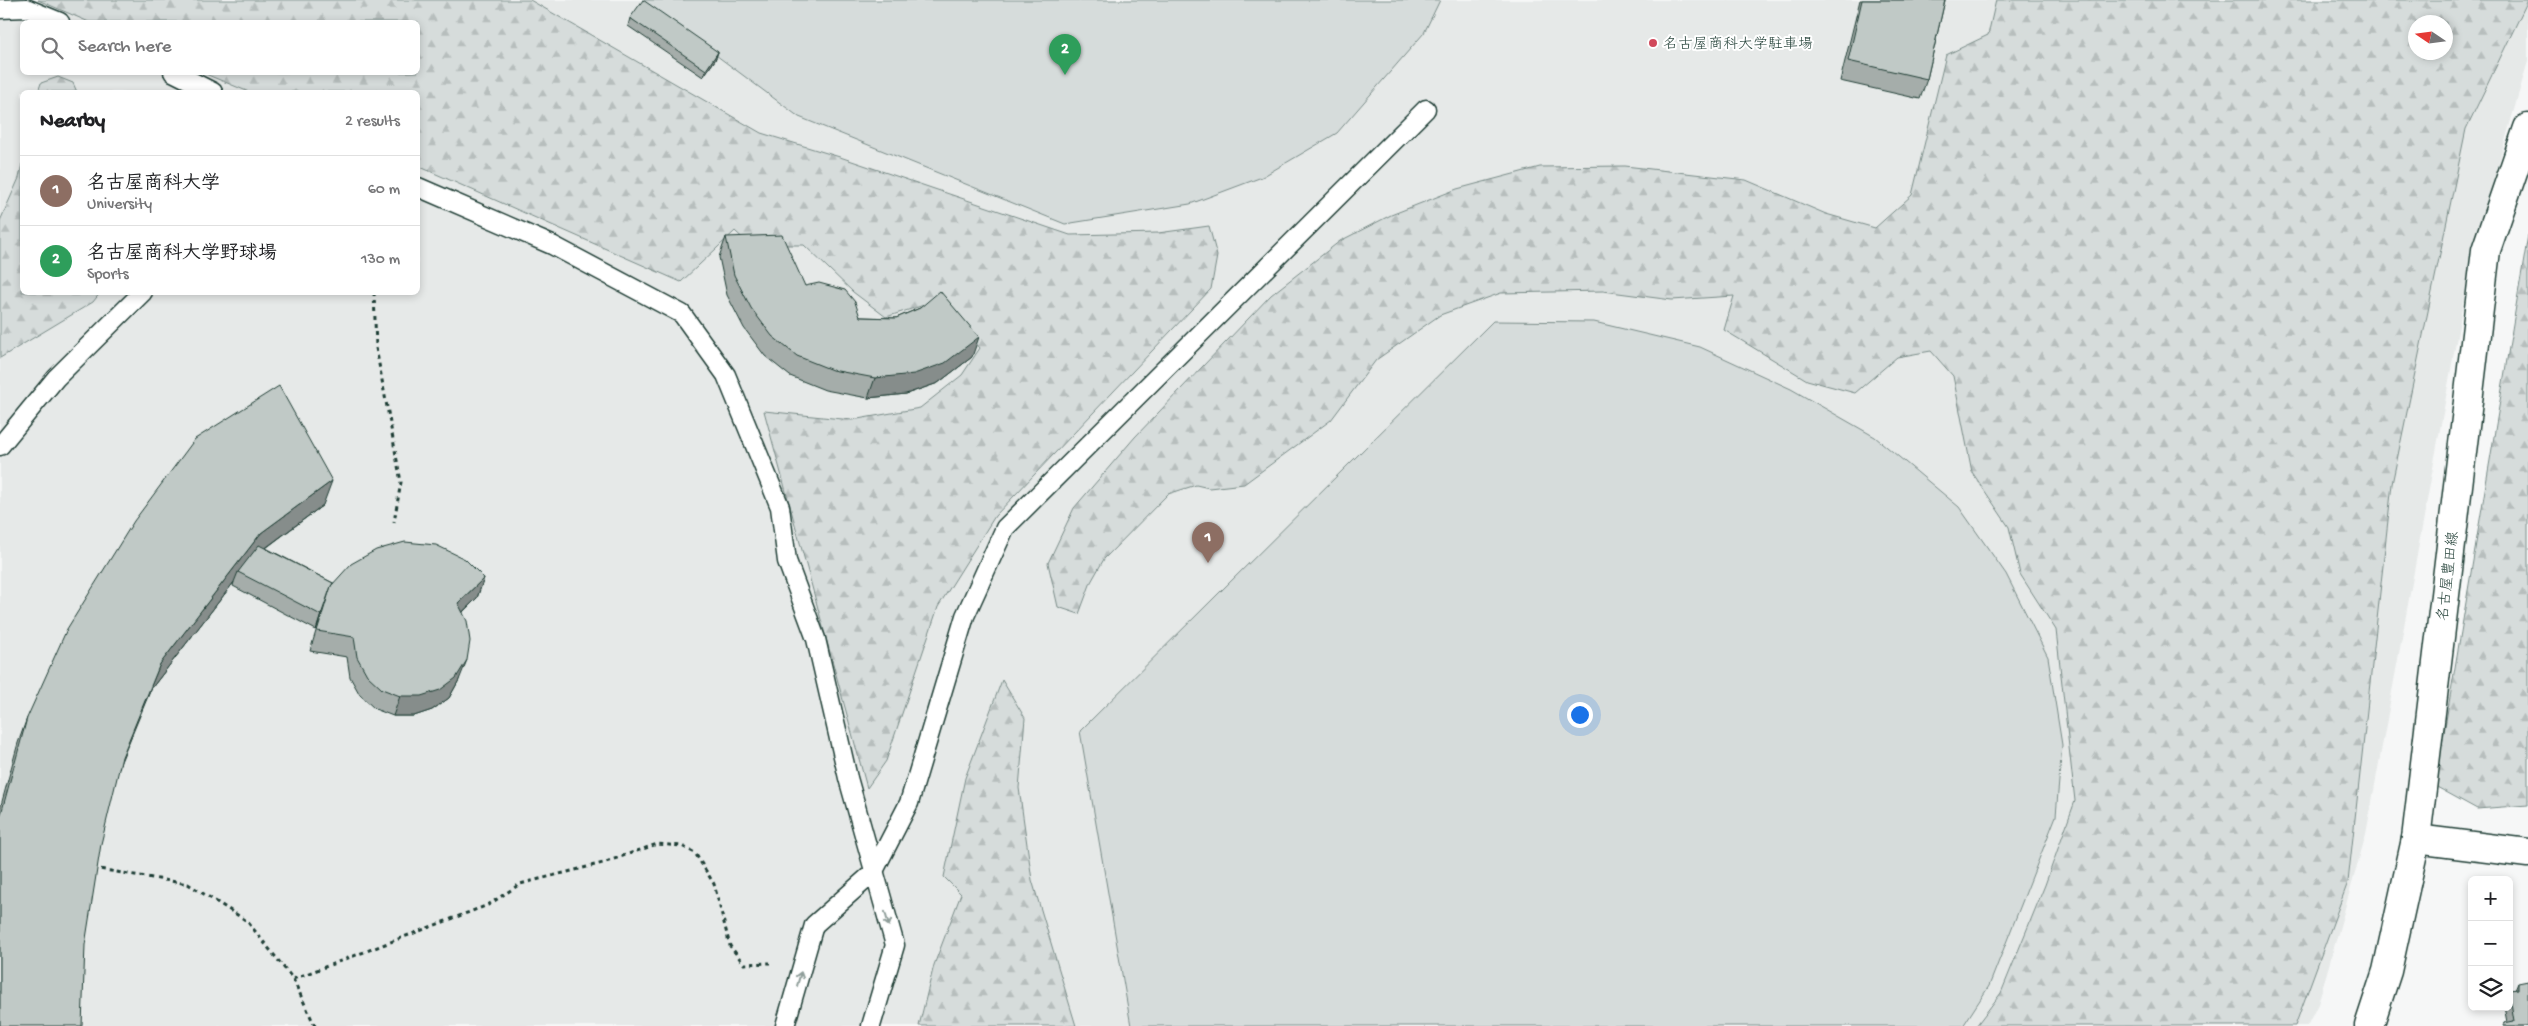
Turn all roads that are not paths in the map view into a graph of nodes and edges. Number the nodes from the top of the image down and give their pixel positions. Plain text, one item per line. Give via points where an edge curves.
1 (0, 9) edge
2 (55, 20) edge
3 (179, 75) edge
4 (208, 90) edge
5 (1426, 109) dead end
6 (2528, 128) edge
7 (420, 188) edge
8 (140, 295) edge
9 (0, 446) edge
10 (2416, 839) junction
11 (2528, 853) edge
12 (873, 873) junction
13 (785, 1026) edge
14 (871, 1026) edge
15 (2370, 1026) edge

1 - 2 lane via 26,8
3 - 4 lane
5 - 12 lane via 1005,528 965,616 909,803
6 - 10 main road, 名古屋豊田線 via 2486,250
7 - 12 lane via 552,245 682,314 726,375 780,507 787,561 816,639
8 - 9 lane via 56,378
10 - 11 main road
10 - 15 main road, 名古屋豊田線 via 2388,971
13 -> 12 lane via 814,925
12 -> 14 lane via 895,945

